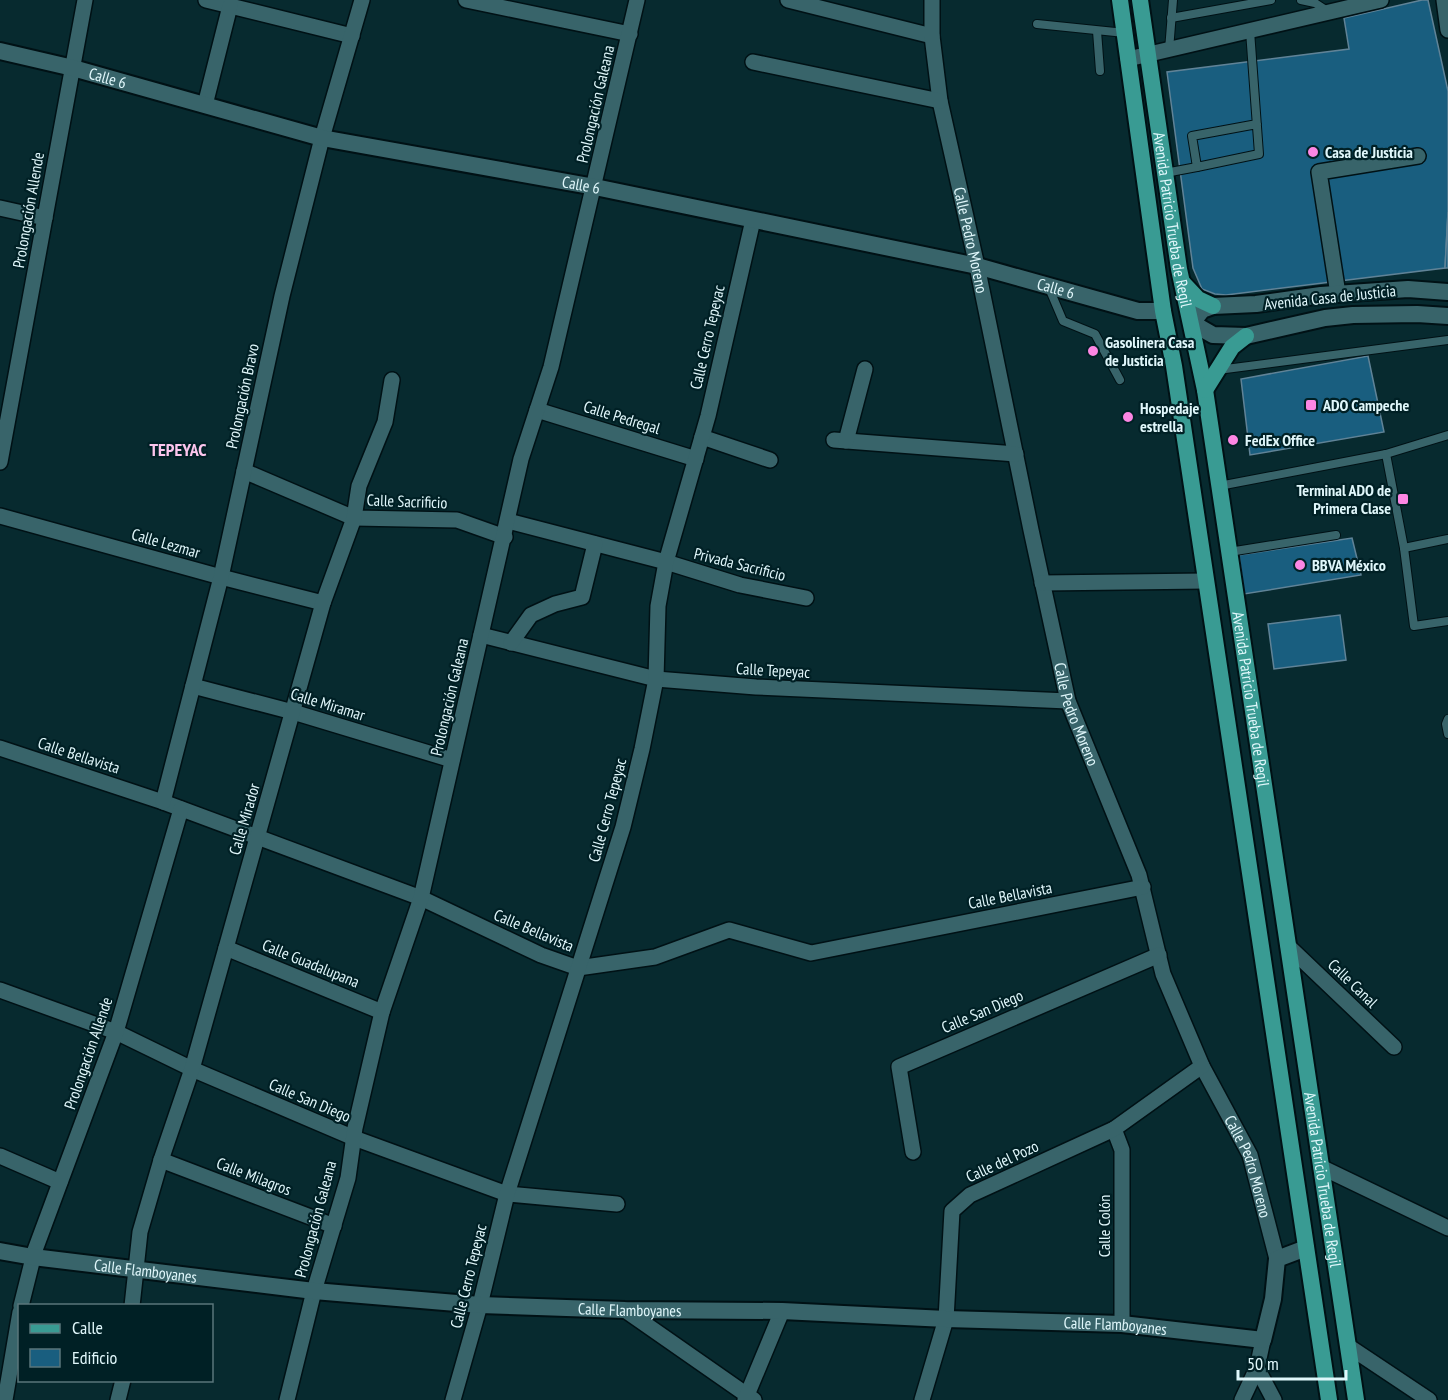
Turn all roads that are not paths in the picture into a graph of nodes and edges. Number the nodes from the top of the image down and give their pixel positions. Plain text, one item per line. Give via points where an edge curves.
1 (85, 0) edge
2 (206, 0) edge
3 (362, 0) edge
4 (466, 0) edge
5 (637, 0) edge
6 (788, 0) edge
7 (932, 0) edge
8 (1119, 0) edge
9 (1140, 0) edge
10 (1173, 0) edge
11 (1271, 0) edge
12 (1301, 0) edge
13 (1381, 0) edge
14 (1444, 0) edge
15 (230, 6) junction
16 (1329, 12) junction
17 (1172, 18) junction
18 (1037, 24) dead end
19 (1448, 30) edge
20 (1097, 31) junction
21 (1250, 31) junction
22 (1125, 33) junction
23 (630, 34) junction
24 (352, 36) junction
25 (932, 36) junction
26 (1168, 50) junction
27 (0, 51) edge
28 (1148, 55) junction
29 (1128, 59) junction
30 (753, 62) dead end
31 (72, 68) junction
32 (1100, 71) dead end
33 (940, 101) junction
34 (205, 105) junction
35 (1257, 124) junction
36 (322, 138) junction
37 (1418, 156) dead end
38 (1197, 167) junction
39 (1165, 173) junction
40 (595, 187) junction
41 (0, 208) edge
42 (45, 218) junction
43 (753, 220) junction
44 (977, 267) junction
45 (1182, 282) junction
46 (1049, 287) junction
47 (1448, 292) edge
48 (1329, 295) junction
49 (1213, 306) junction
50 (1163, 311) junction
51 (1448, 316) edge
52 (1325, 318) junction
53 (1192, 323) junction
54 (1246, 336) junction
55 (1448, 340) edge
56 (1174, 366) junction
57 (865, 369) dead end
58 (1217, 371) junction
59 (392, 380) dead end
60 (1120, 380) dead end
61 (1205, 390) junction
62 (537, 410) junction
63 (1448, 435) edge
64 (702, 437) junction
65 (1016, 454) junction
66 (1386, 454) junction
67 (696, 459) junction
68 (770, 460) dead end
69 (0, 462) edge
70 (244, 471) junction
71 (1219, 486) junction
72 (0, 516) edge
73 (354, 518) junction
74 (508, 521) junction
75 (1336, 535) dead end
76 (505, 537) junction
77 (1448, 539) edge
78 (595, 544) junction
79 (1404, 548) junction
80 (1229, 552) junction
81 (666, 562) junction
82 (221, 577) junction
83 (1206, 581) junction
84 (1042, 583) junction
85 (806, 598) dead end
86 (323, 603) junction
87 (1448, 621) edge
88 (482, 635) junction
89 (511, 643) junction
90 (656, 679) junction
91 (193, 686) junction
92 (1068, 701) junction
93 (293, 712) junction
94 (1448, 719) edge
95 (1448, 734) edge
96 (0, 748) edge
97 (452, 760) junction
98 (163, 802) junction
99 (181, 809) junction
100 (258, 838) junction
101 (1143, 887) junction
102 (421, 898) junction
103 (1288, 945) junction
104 (226, 948) junction
105 (1159, 955) junction
106 (578, 968) junction
107 (0, 990) edge
108 (382, 1012) junction
109 (116, 1032) junction
110 (1394, 1047) dead end
111 (1202, 1066) junction
112 (192, 1069) junction
113 (1114, 1130) junction
114 (354, 1138) junction
115 (913, 1152) dead end
116 (0, 1156) edge
117 (161, 1160) junction
118 (1321, 1167) junction
119 (60, 1182) junction
120 (507, 1194) junction
121 (617, 1204) dead end
122 (334, 1226) junction
123 (1448, 1228) edge
124 (1306, 1248) junction
125 (0, 1251) edge
126 (33, 1257) junction
127 (1277, 1259) junction
128 (136, 1270) junction
129 (314, 1291) junction
130 (21, 1304) edge
131 (132, 1304) edge
132 (480, 1305) junction
133 (625, 1310) junction
134 (782, 1311) junction
135 (946, 1319) junction
136 (18, 1324) edge
137 (1122, 1324) junction
138 (1263, 1340) junction
139 (1348, 1346) junction
140 (1257, 1368) junction
141 (122, 1382) edge
142 (749, 1398) edge
143 (5, 1400) edge
144 (118, 1400) edge
145 (287, 1400) edge
146 (453, 1400) edge
147 (922, 1400) edge
148 (1242, 1400) edge
149 (1274, 1400) edge
150 (1329, 1400) edge
151 (1356, 1400) edge
152 (1429, 1400) edge

1 - 31 street, Prolongación Allende
2 - 15 street
3 - 24 street, Prolongación Bravo
4 - 23 street
5 - 23 street, Prolongación Galeana
6 - 25 street
7 - 25 street, Calle Pedro Moreno
8 - 22 main road, Avenida Patricio Trueba de Regil
9 - 28 main road, Avenida Patricio Trueba de Regil
10 - 17 lane
11 - 17 lane
12 - 16 lane via 1316,3
13 - 16 street
14 - 19 street
15 - 24 street
15 - 34 street
16 - 21 street
17 - 26 lane
18 - 20 lane
20 - 22 lane
20 - 32 lane
21 - 26 street
21 - 35 lane
22 - 29 main road, Avenida Patricio Trueba de Regil
23 - 40 street, Prolongación Galeana
24 - 36 street, Prolongación Bravo
25 - 33 street, Calle Pedro Moreno
26 - 28 street
27 - 31 street, Calle 6
28 - 29 street
28 - 39 main road, Avenida Patricio Trueba de Regil
29 - 50 main road, Avenida Patricio Trueba de Regil
30 - 33 street
31 - 34 street, Calle 6
31 - 42 street, Prolongación Allende
33 - 44 street, Calle Pedro Moreno
34 - 36 street, Calle 6
35 - 38 lane via 1258,154
35 - 38 lane via 1192,136
36 - 40 street, Calle 6
36 - 70 street, Prolongación Bravo
37 - 48 street via 1319,172
38 - 39 lane
39 - 45 main road, Avenida Patricio Trueba de Regil
40 - 43 street, Calle 6
40 - 62 street, Prolongación Galeana
41 - 42 street
42 - 69 street, Prolongación Allende
43 - 44 street, Calle 6
43 - 64 street, Calle Cerro Tepeyac
44 - 46 street, Calle 6
44 - 65 street, Calle Pedro Moreno
45 - 49 main road via 1198,299
45 - 50 main road via 1174,306
45 - 53 main road, Avenida Patricio Trueba de Regil
46 - 50 street, Calle 6 via 1138,311
46 - 60 lane via 1063,321 1095,334
47 - 48 street, Avenida Casa de Justicia via 1408,289
48 - 49 street, Avenida Casa de Justicia
48 - 52 street
49 - 53 street via 1202,310
50 - 53 main road
50 - 56 main road, Avenida Patricio Trueba de Regil
51 - 52 street, Avenida Casa de Justicia
52 - 54 street, Avenida Casa de Justicia
53 - 54 street, Avenida Casa de Justicia via 1213,335
53 - 56 main road via 1178,344
53 - 61 main road, Avenida Patricio Trueba de Regil
54 - 58 main road via 1232,347
55 - 58 lane
56 - 83 main road, Avenida Patricio Trueba de Regil
57 - 65 street via 840,440
58 - 61 main road
59 - 73 street, Calle Mirador via 385,422 359,486
61 - 71 main road, Avenida Patricio Trueba de Regil
62 - 67 street, Calle Pedregal
62 - 74 street, Prolongación Galeana via 521,459
63 - 66 lane
64 - 67 street, Calle Cerro Tepeyac
64 - 68 street
65 - 84 street, Calle Pedro Moreno
66 - 71 lane
66 - 79 lane
67 - 81 street, Calle Cerro Tepeyac
70 - 73 street, Calle Sacrificio
70 - 82 street, Prolongación Bravo
71 - 80 main road, Avenida Patricio Trueba de Regil
72 - 82 street, Calle Lezmar
73 - 76 street, Calle Sacrificio via 457,520
73 - 86 street, Calle Mirador
74 - 76 street, Prolongación Galeana
74 - 78 street
75 - 80 lane
76 - 88 street, Prolongación Galeana
77 - 79 lane
78 - 81 street
78 - 89 street via 582,597 531,615
79 - 87 lane via 1414,626
80 - 103 main road, Avenida Patricio Trueba de Regil
81 - 85 street, Privada Sacrificio via 740,585
81 - 90 street, Calle Cerro Tepeyac via 658,606
82 - 86 street, Calle Lezmar
82 - 91 street, Prolongación Bravo
83 - 84 street
83 - 124 main road, Avenida Patricio Trueba de Regil
84 - 92 street, Calle Pedro Moreno
86 - 93 street, Calle Mirador
88 - 89 street, Calle Tepeyac
88 - 97 street, Prolongación Galeana
89 - 90 street, Calle Tepeyac
90 - 92 street, Calle Tepeyac
90 - 106 street, Calle Cerro Tepeyac via 623,827
91 - 93 street, Calle Miramar
91 - 98 street, Prolongación Bravo
92 - 101 street, Calle Pedro Moreno
93 - 97 street, Calle Miramar
93 - 100 street, Calle Mirador
94 - 95 lane
96 - 98 street, Calle Bellavista
97 - 102 street, Prolongación Galeana
98 - 99 street, Calle Bellavista
99 - 100 street, Calle Bellavista
99 - 109 street, Prolongación Allende
100 - 102 street, Calle Bellavista
100 - 104 street, Calle Mirador
101 - 105 street, Calle Pedro Moreno
101 - 106 street, Calle Bellavista via 811,953 729,930 655,957
102 - 106 street, Calle Bellavista via 541,955
102 - 108 street, Prolongación Galeana
103 - 110 street, Calle Canal
103 - 118 main road, Avenida Patricio Trueba de Regil
104 - 108 street, Calle Guadalupana
104 - 112 street, Calle Mirador
105 - 111 street, Calle Pedro Moreno via 1163,974
105 - 115 street, Calle San Diego via 899,1067
106 - 120 street, Calle Cerro Tepeyac
107 - 109 street, Calle San Diego
108 - 114 street, Prolongación Galeana
109 - 112 street, Calle San Diego
109 - 119 street, Prolongación Allende
111 - 113 street, Calle del Pozo
111 - 127 street, Calle Pedro Moreno via 1250,1155
112 - 114 street, Calle San Diego
112 - 117 street, Calle Mirador
113 - 135 street, Calle del Pozo via 970,1195 952,1211
113 - 137 street, Calle Colón via 1122,1150
114 - 120 street, Calle San Diego
114 - 122 street, Prolongación Galeana via 348,1178
116 - 119 street
117 - 122 street, Calle Milagros
117 - 128 street, Calle Mirador via 140,1232
118 - 123 street
118 - 139 main road, Avenida Patricio Trueba de Regil
119 - 126 street, Prolongación Allende
120 - 121 street, Calle San Diego
120 - 132 street, Calle Cerro Tepeyac
122 - 129 street, Prolongación Galeana
124 - 127 street
124 - 150 main road, Avenida Patricio Trueba de Regil
125 - 126 street, Calle Flamboyanes
126 - 128 street, Calle Flamboyanes
126 - 130 street, Prolongación Allende
127 - 138 street, Calle Pedro Moreno
128 - 129 street, Calle Flamboyanes
128 - 131 street
129 - 132 street, Calle Flamboyanes
129 - 145 street, Prolongación Galeana
132 - 133 street, Calle Flamboyanes
132 - 146 street, Calle Cerro Tepeyac
133 - 134 street, Calle Flamboyanes
133 - 142 street
134 - 135 street, Calle Flamboyanes
134 - 142 street
135 - 137 street, Calle Flamboyanes
135 - 147 street, Calle del Pozo
136 - 143 street
137 - 138 street, Calle Flamboyanes
138 - 140 street, Calle Pedro Moreno
139 - 151 main road, Avenida Patricio Trueba de Regil
139 - 152 street
140 - 148 street, Calle Pedro Moreno
140 - 149 street
141 - 144 street

